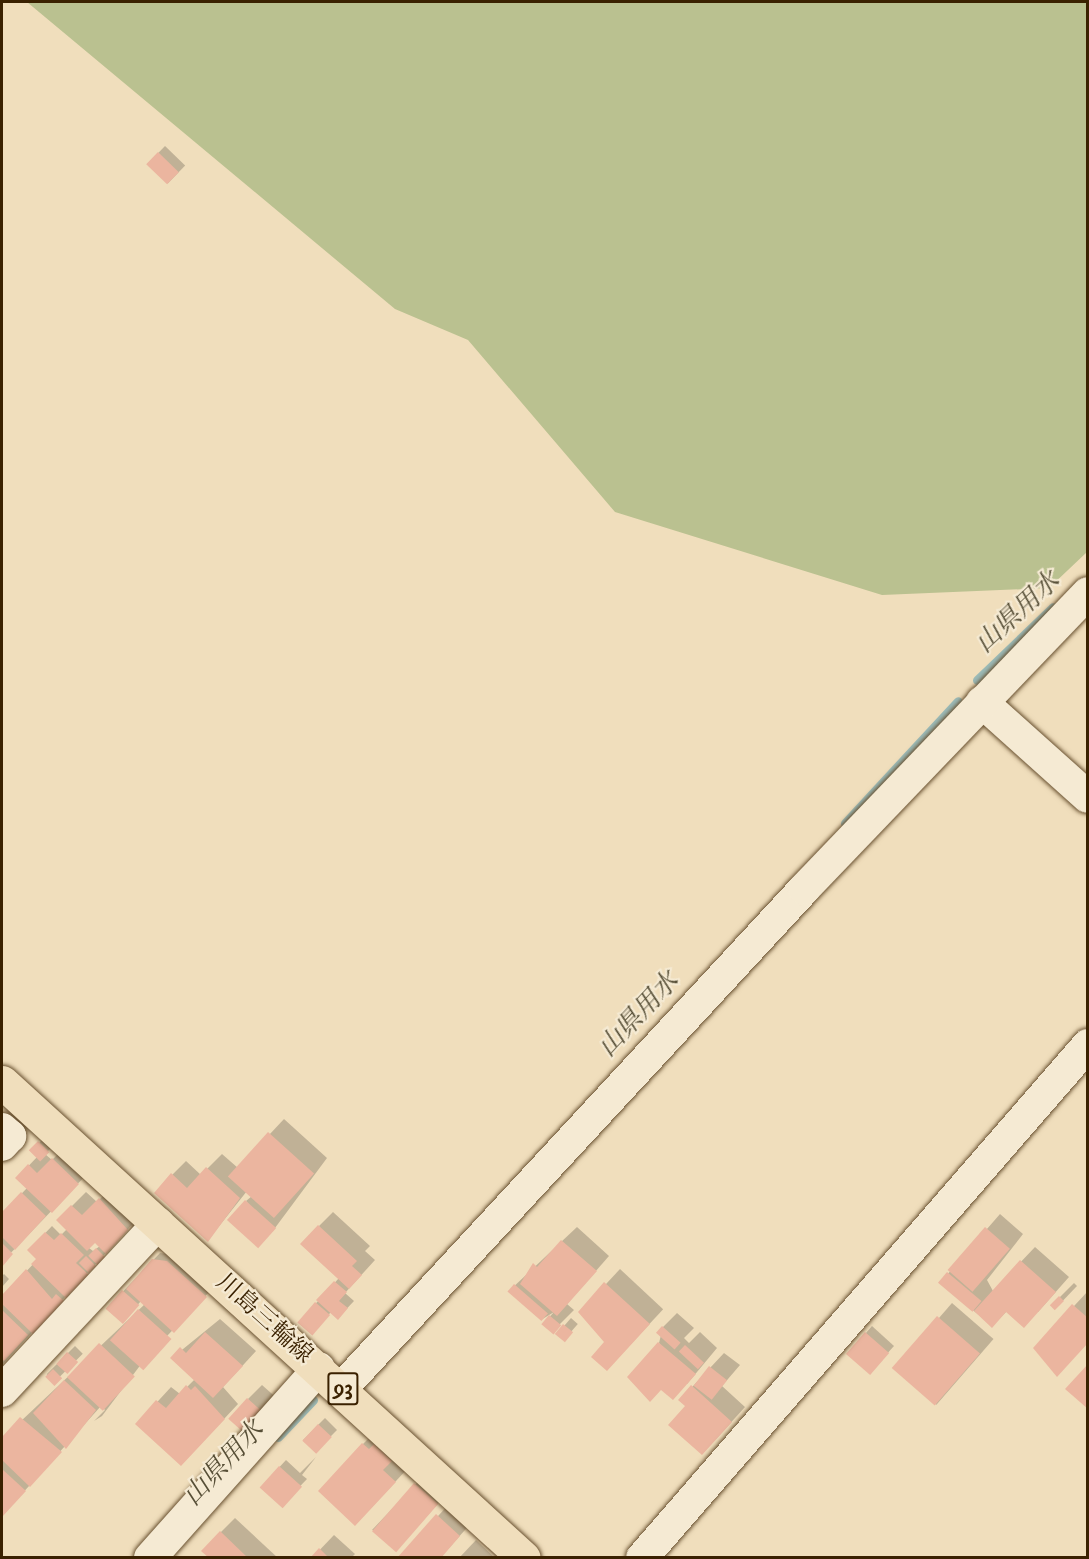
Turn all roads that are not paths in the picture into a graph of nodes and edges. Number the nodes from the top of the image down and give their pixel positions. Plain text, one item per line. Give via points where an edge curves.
1 (1088, 593) edge
2 (982, 702) junction
3 (1088, 797) edge
4 (1088, 1045) edge
5 (2, 1082) edge
6 (2, 1128) edge
7 (2, 1145) edge
8 (158, 1224) junction
9 (331, 1378) junction
10 (2, 1391) edge
11 (150, 1557) edge
12 (522, 1557) edge
13 (642, 1557) edge

1 - 2 street
2 - 3 street
2 - 9 street
4 - 13 street
5 - 8 main road, 川島三輪線 / 93
6 - 7 street via 10,1136
8 - 9 main road, 川島三輪線 / 93
8 - 10 street
9 - 11 street
9 - 12 main road, 川島三輪線 / 93

